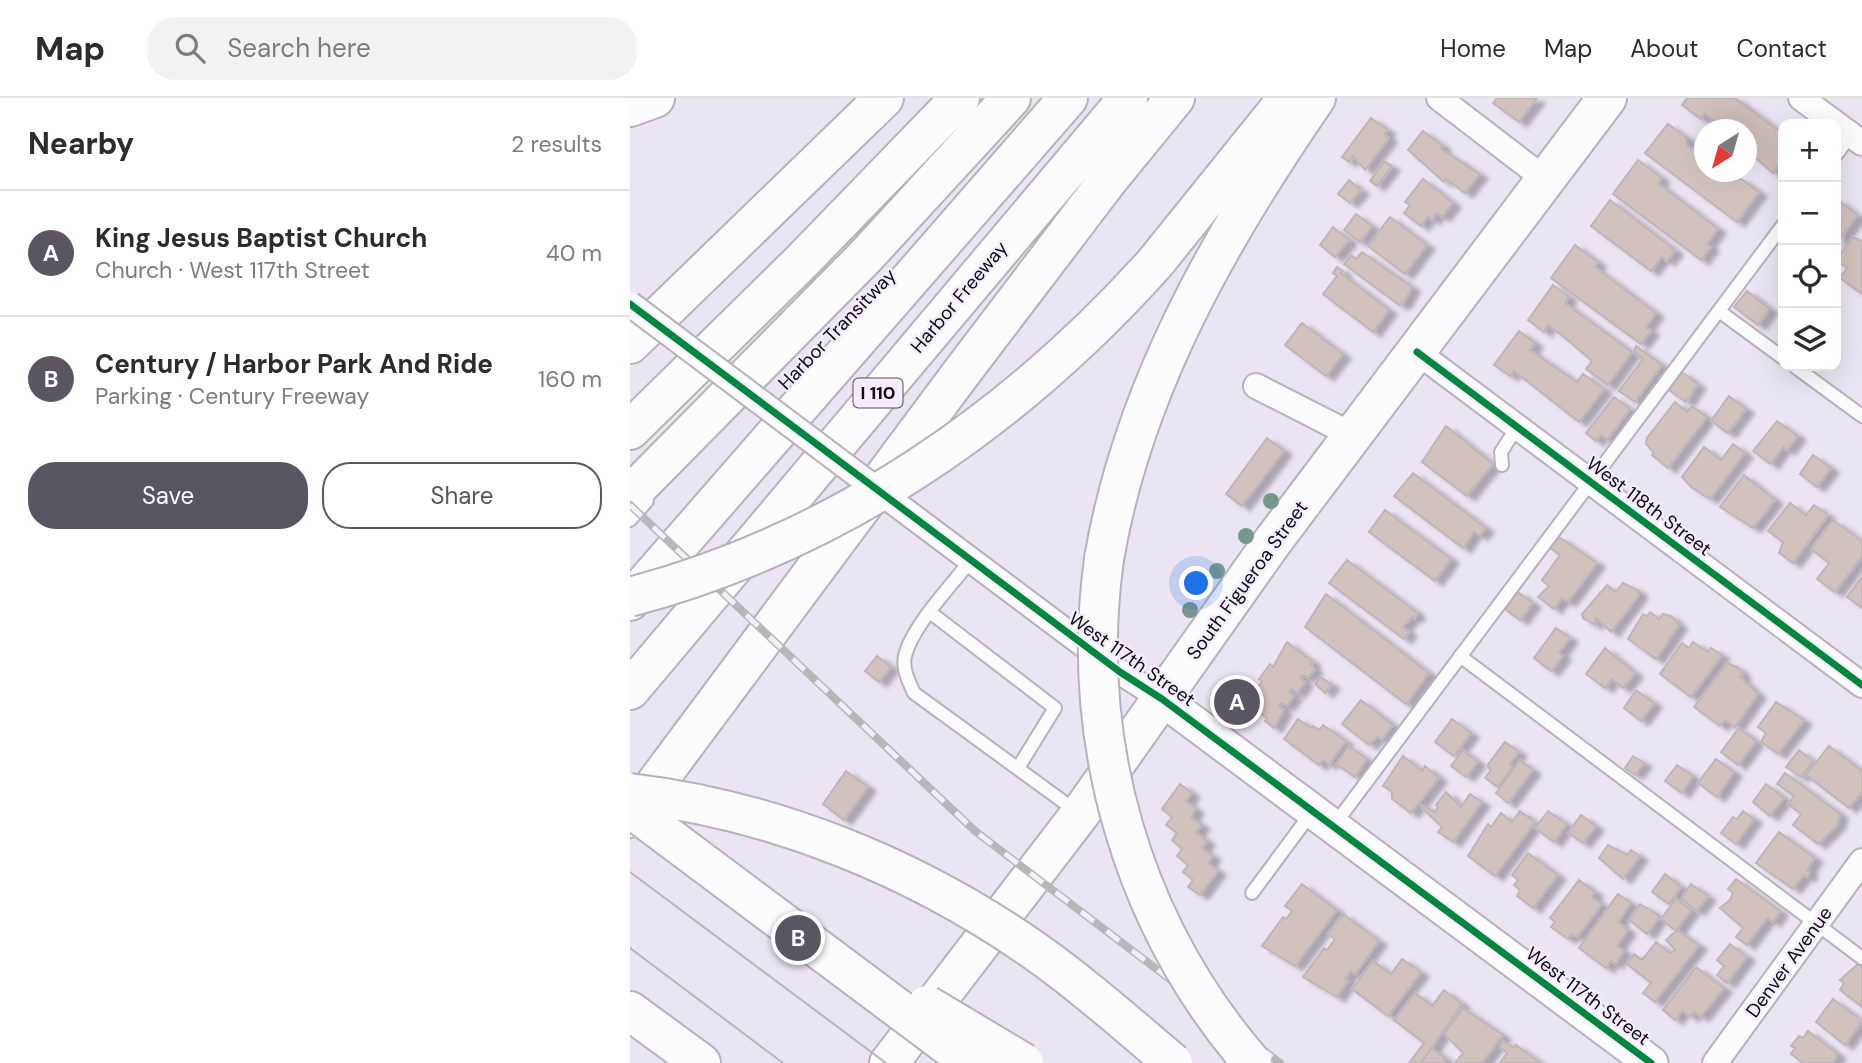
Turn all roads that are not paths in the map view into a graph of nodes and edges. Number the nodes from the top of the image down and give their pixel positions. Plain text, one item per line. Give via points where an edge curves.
1 (655, 98) edge
2 (882, 98) edge
3 (960, 98) edge
4 (1011, 98) edge
5 (1068, 98) edge
6 (1128, 98) edge
7 (1175, 98) edge
8 (1288, 98) edge
9 (1316, 98) edge
10 (1439, 98) edge
11 (1607, 98) edge
12 (1810, 100) edge
13 (630, 107) edge
14 (1856, 139) edge
15 (1841, 151) edge
16 (1546, 180) junction
17 (1778, 232) edge
18 (864, 258) junction
19 (924, 261) junction
20 (630, 304) edge
21 (1719, 310) junction
22 (630, 311) edge
23 (630, 344) edge
24 (1417, 352) junction
25 (1778, 354) edge
26 (1801, 371) edge
27 (1256, 386) dead end
28 (1862, 416) edge
29 (1517, 427) junction
30 (630, 430) edge
31 (1354, 436) junction
32 (742, 450) dead end
33 (685, 459) dead end
34 (1502, 465) dead end
35 (1591, 482) junction
36 (644, 492) edge
37 (630, 520) edge
38 (971, 560) junction
39 (630, 599) edge
40 (931, 613) junction
41 (1460, 656) junction
42 (1862, 685) edge
43 (630, 690) edge
44 (1162, 699) junction
45 (1018, 768) junction
46 (630, 793) edge
47 (630, 808) edge
48 (1080, 814) junction
49 (630, 818) edge
50 (1323, 818) junction
51 (630, 839) edge
52 (1862, 861) edge
53 (1252, 893) dead end
54 (1816, 924) junction
55 (805, 938) junction
56 (1862, 958) edge
57 (630, 1011) edge
58 (630, 1037) edge
59 (669, 1063) edge
60 (701, 1063) edge
61 (888, 1063) edge
62 (928, 1063) edge
63 (971, 1063) edge
64 (1024, 1063) edge
65 (1173, 1063) edge
66 (1252, 1063) edge
67 (1651, 1063) edge
68 (1715, 1063) edge

1 - 13 main road
2 - 22 main road
2 - 23 main road
3 - 30 main road
4 - 18 main road, Harbor Transitway
5 - 19 main road, Harbor Transitway
6 - 43 main road, Harbor Freeway / I 110
7 - 49 main road via 1003,318
8 - 39 main road, bridge via 1155,263 1090,332 1019,396 907,477 780,544
9 - 66 main road, bridge via 1235,222 1175,337 1123,468 1097,619 1100,706 1111,781 1142,884 1174,951 1222,1027
10 - 16 street
11 - 16 main road, South Figueroa Street
12 - 14 street
14 - 15 lane
16 - 24 main road, South Figueroa Street
17 - 21 lane
18 - 33 lane, Harbor Transitway
18 - 36 main road
19 - 32 lane, Harbor Transitway
19 - 39 main road
20 - 38 street, West 117th Street, bridge
21 - 25 lane
21 - 35 lane
24 - 29 street, West 118th Street
24 - 31 main road, South Figueroa Street
26 - 28 lane
27 - 31 street
29 - 34 lane via 1501,452
29 - 35 street, West 118th Street
31 - 44 main road, South Figueroa Street via 1273,541
35 - 41 lane
35 - 42 street, West 118th Street
36 - 37 lane
38 - 40 lane
38 - 44 street, West 117th Street via 1120,673
40 - 45 lane via 904,658 914,693
40 - 45 lane via 1055,708
41 - 50 lane
41 - 54 lane
44 - 48 main road, South Figueroa Street
44 - 50 street, West 117th Street
45 - 48 lane
46 - 65 main road, bridge via 779,825 911,878 1034,951
47 - 55 main road, bridge
48 - 61 main road, South Figueroa Street
50 - 53 lane
50 - 67 street, West 117th Street
51 - 62 main road
52 - 54 street, Denver Avenue
54 - 56 lane
54 - 68 street, Denver Avenue
55 - 63 main road, bridge
55 - 64 main road, bridge
57 - 60 main road
58 - 59 main road

